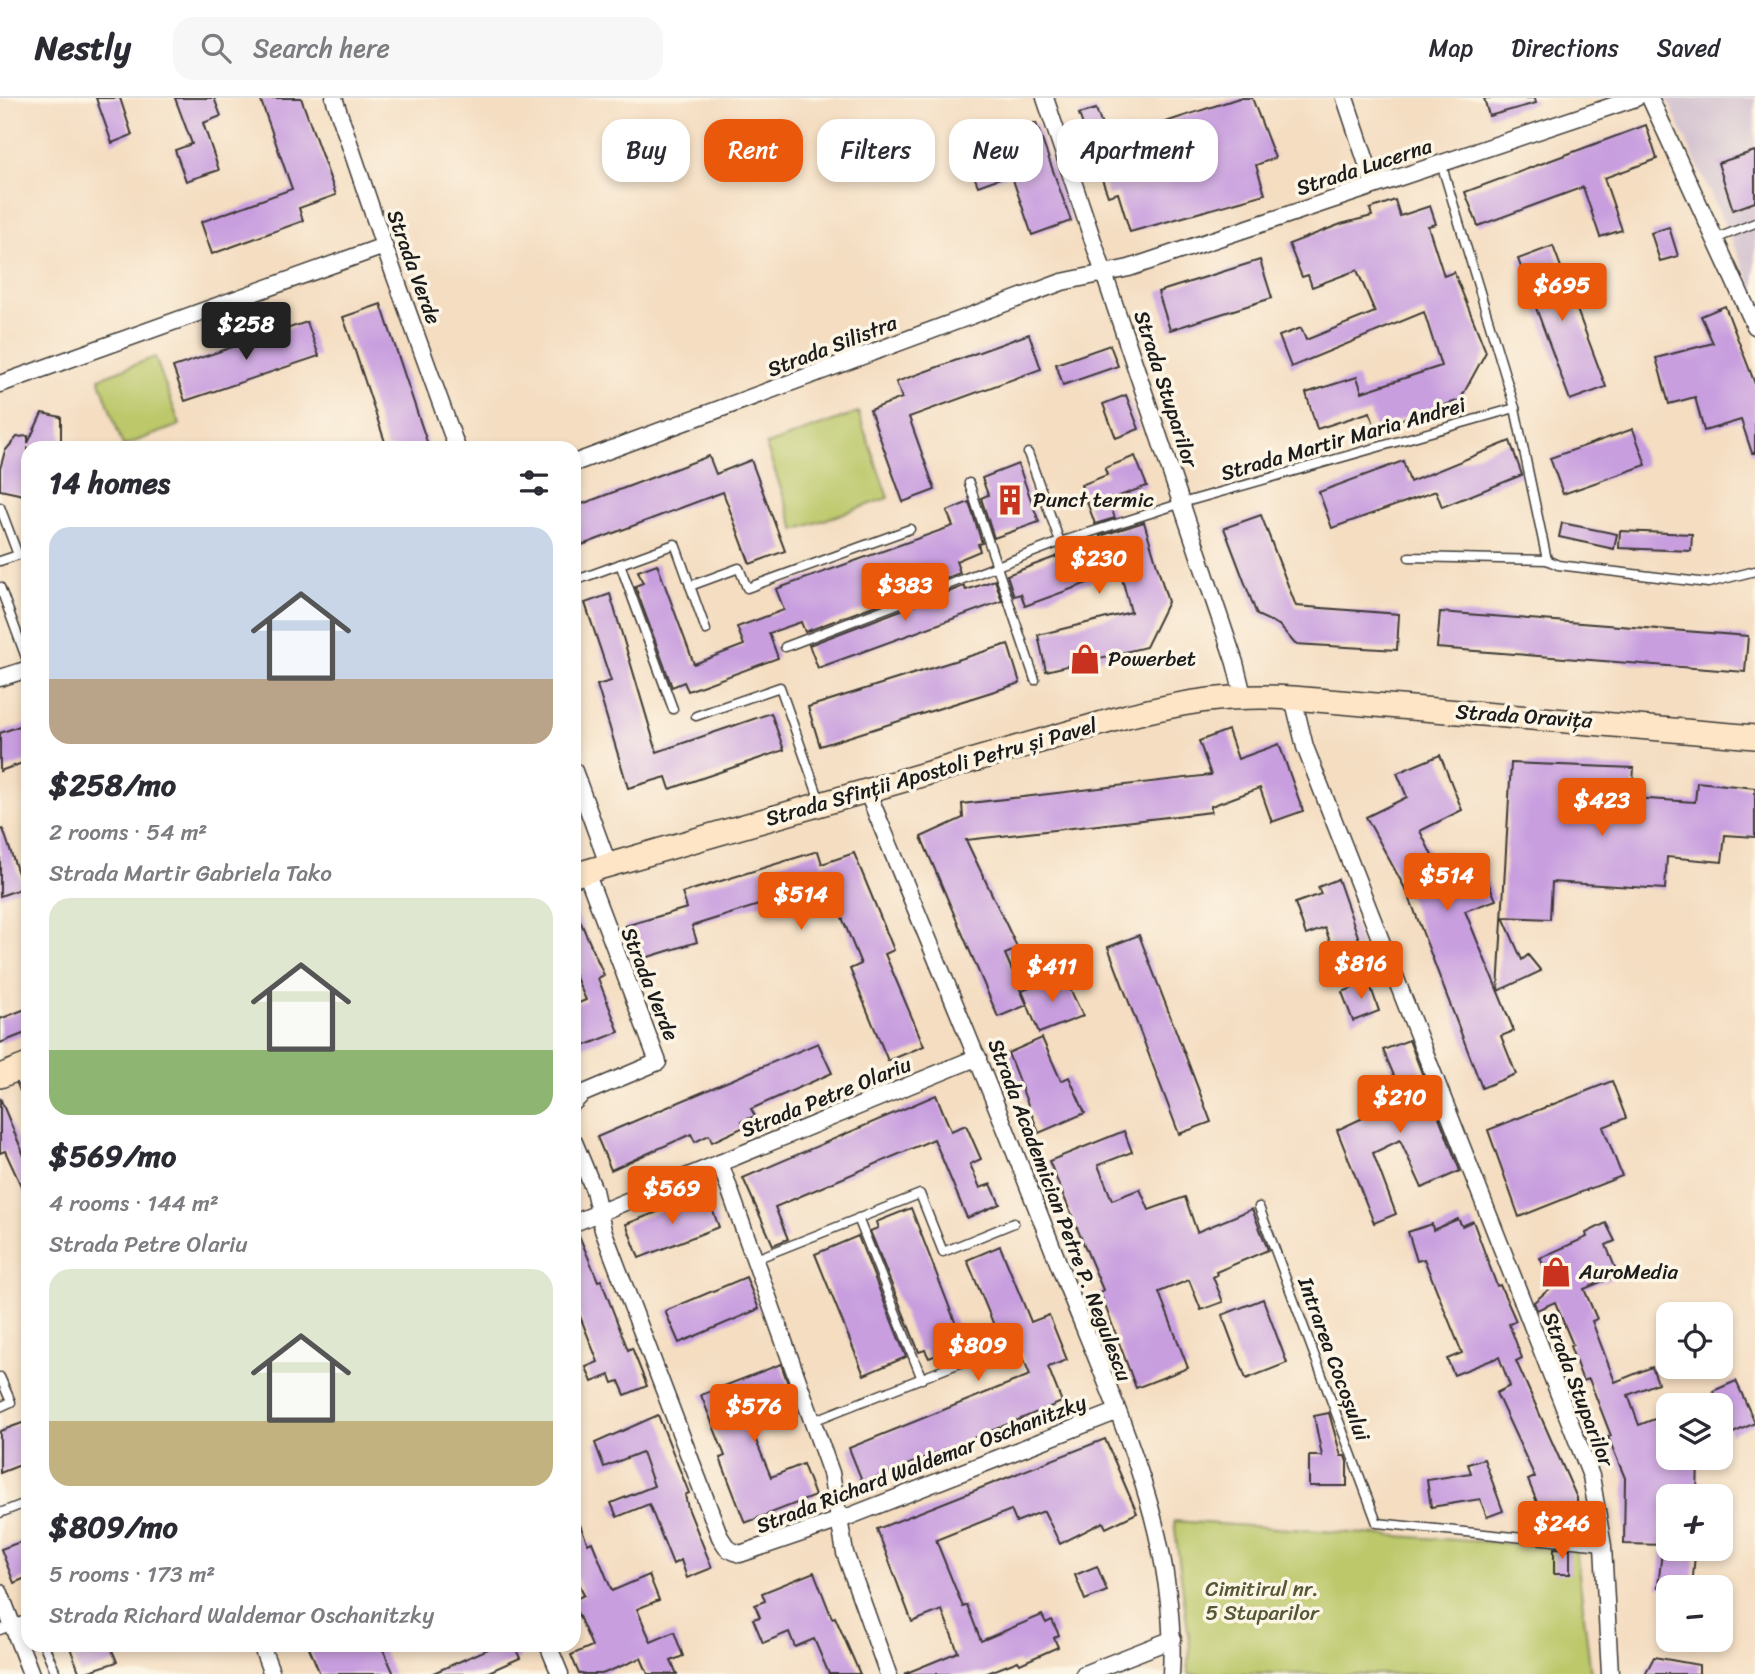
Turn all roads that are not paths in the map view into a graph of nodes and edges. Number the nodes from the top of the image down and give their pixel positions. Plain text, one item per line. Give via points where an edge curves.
1 (334, 98) edge
2 (1045, 98) edge
3 (1345, 98) edge
4 (1636, 98) edge
5 (1650, 98) edge
6 (1441, 163) junction
7 (1374, 185) junction
8 (1755, 223) edge
9 (1715, 239) junction
10 (384, 246) junction
11 (1105, 272) junction
12 (1755, 326) edge
13 (0, 384) edge
14 (1515, 408) junction
15 (454, 441) edge
16 (1028, 453) dead end
17 (581, 460) edge
18 (969, 483) dead end
19 (1182, 503) junction
20 (0, 507) edge
21 (910, 529) dead end
22 (1060, 542) junction
23 (1409, 557) dead end
24 (1547, 560) junction
25 (0, 561) edge
26 (620, 564) junction
27 (997, 565) junction
28 (1755, 571) edge
29 (581, 578) edge
30 (690, 586) junction
31 (0, 587) edge
32 (706, 629) dead end
33 (21, 644) edge
34 (785, 647) dead end
35 (21, 671) edge
36 (0, 678) edge
37 (1035, 680) dead end
38 (1242, 695) junction
39 (1293, 698) junction
40 (673, 709) dead end
41 (696, 716) dead end
42 (1755, 737) edge
43 (581, 790) edge
44 (867, 791) junction
45 (821, 804) junction
46 (608, 864) junction
47 (581, 874) edge
48 (581, 876) edge
49 (978, 1056) junction
50 (581, 1095) edge
51 (581, 1159) edge
52 (720, 1163) junction
53 (1259, 1207) dead end
54 (599, 1213) junction
55 (858, 1218) junction
56 (581, 1220) edge
57 (1014, 1223) dead end
58 (756, 1259) junction
59 (983, 1354) dead end
60 (0, 1377) edge
61 (922, 1378) junction
62 (0, 1407) edge
63 (1116, 1412) junction
64 (813, 1421) junction
65 (21, 1505) edge
66 (0, 1513) edge
67 (840, 1520) junction
68 (1603, 1546) junction
69 (0, 1593) edge
70 (6, 1628) edge
71 (1173, 1639) junction
72 (47, 1652) edge
73 (264, 1652) edge
74 (551, 1652) edge
75 (55, 1671) dead end
76 (31, 1674) edge
77 (272, 1674) edge
78 (560, 1674) edge
79 (888, 1674) edge
80 (1084, 1674) edge
81 (1171, 1674) edge
82 (1610, 1674) edge

1 - 10 street, Strada Verde
2 - 11 street, Strada Stuparilor
3 - 7 street
4 - 6 street, Strada Lucerna
5 - 9 street
6 - 7 street, Strada Lucerna
6 - 14 lane
7 - 11 street, Strada Lucerna via 1129,268
8 - 9 lane
9 - 12 street
10 - 13 street
10 - 15 street, Strada Verde
11 - 17 street, Strada Silistra via 1062,282
11 - 19 street, Strada Stuparilor
14 - 19 lane, Strada Martir Maria Andrei
14 - 24 lane
16 - 22 lane
18 - 27 lane
19 - 22 lane, Strada Martir Maria Andrei
19 - 38 street, Strada Stuparilor
20 - 25 lane via 18,555
21 - 30 lane via 747,588 739,568
22 - 27 lane, Strada Martir Maria Andrei
23 - 24 lane
24 - 28 lane via 1708,583
26 - 29 lane
26 - 30 lane via 675,544
26 - 40 lane
27 - 34 lane, Strada Martir Maria Andrei
27 - 37 lane
30 - 32 lane
31 - 33 lane
35 - 36 street
38 - 39 main road, Strada Sfinții Apostoli Petru și Pavel
38 - 44 main road, Strada Sfinții Apostoli Petru și Pavel via 1127,716
39 - 42 main road, Strada Oravița
39 - 68 street, Strada Stuparilor via 1305,747 1591,1476
41 - 45 lane via 780,687
43 - 46 street
44 - 45 main road, Strada Sfinții Apostoli Petru și Pavel
44 - 49 street, Strada Academician Petre P. Negulescu
45 - 46 main road, Strada Sfinții Apostoli Petru și Pavel
46 - 47 main road, Strada Sfinții Apostoli Petru și Pavel
48 - 50 street, Strada Verde via 658,1062
49 - 52 street, Strada Petre Olariu
49 - 63 street, Strada Academician Petre P. Negulescu
51 - 54 street
52 - 54 street, Strada Petre Olariu
52 - 58 street
53 - 68 lane, Intrarea Cocoșului via 1377,1523
54 - 56 street, Strada Petre Olariu
54 - 67 street, Strada Richard Waldemar Oschanitzky via 720,1538 740,1554
55 - 57 lane via 920,1194 943,1252
55 - 58 lane
55 - 61 lane
58 - 64 street
59 - 61 lane
60 - 62 lane via 11,1402
61 - 64 lane
63 - 67 street, Strada Richard Waldemar Oschanitzky
63 - 71 street, Strada Academician Petre P. Negulescu via 1155,1517
64 - 67 street via 831,1472
65 - 66 lane
67 - 79 street via 845,1553
68 - 82 street, Strada Stuparilor
69 - 70 street
70 - 76 street
71 - 80 street
71 - 81 street, Strada Academician Petre P. Negulescu
72 - 75 lane
73 - 77 street
74 - 78 street

